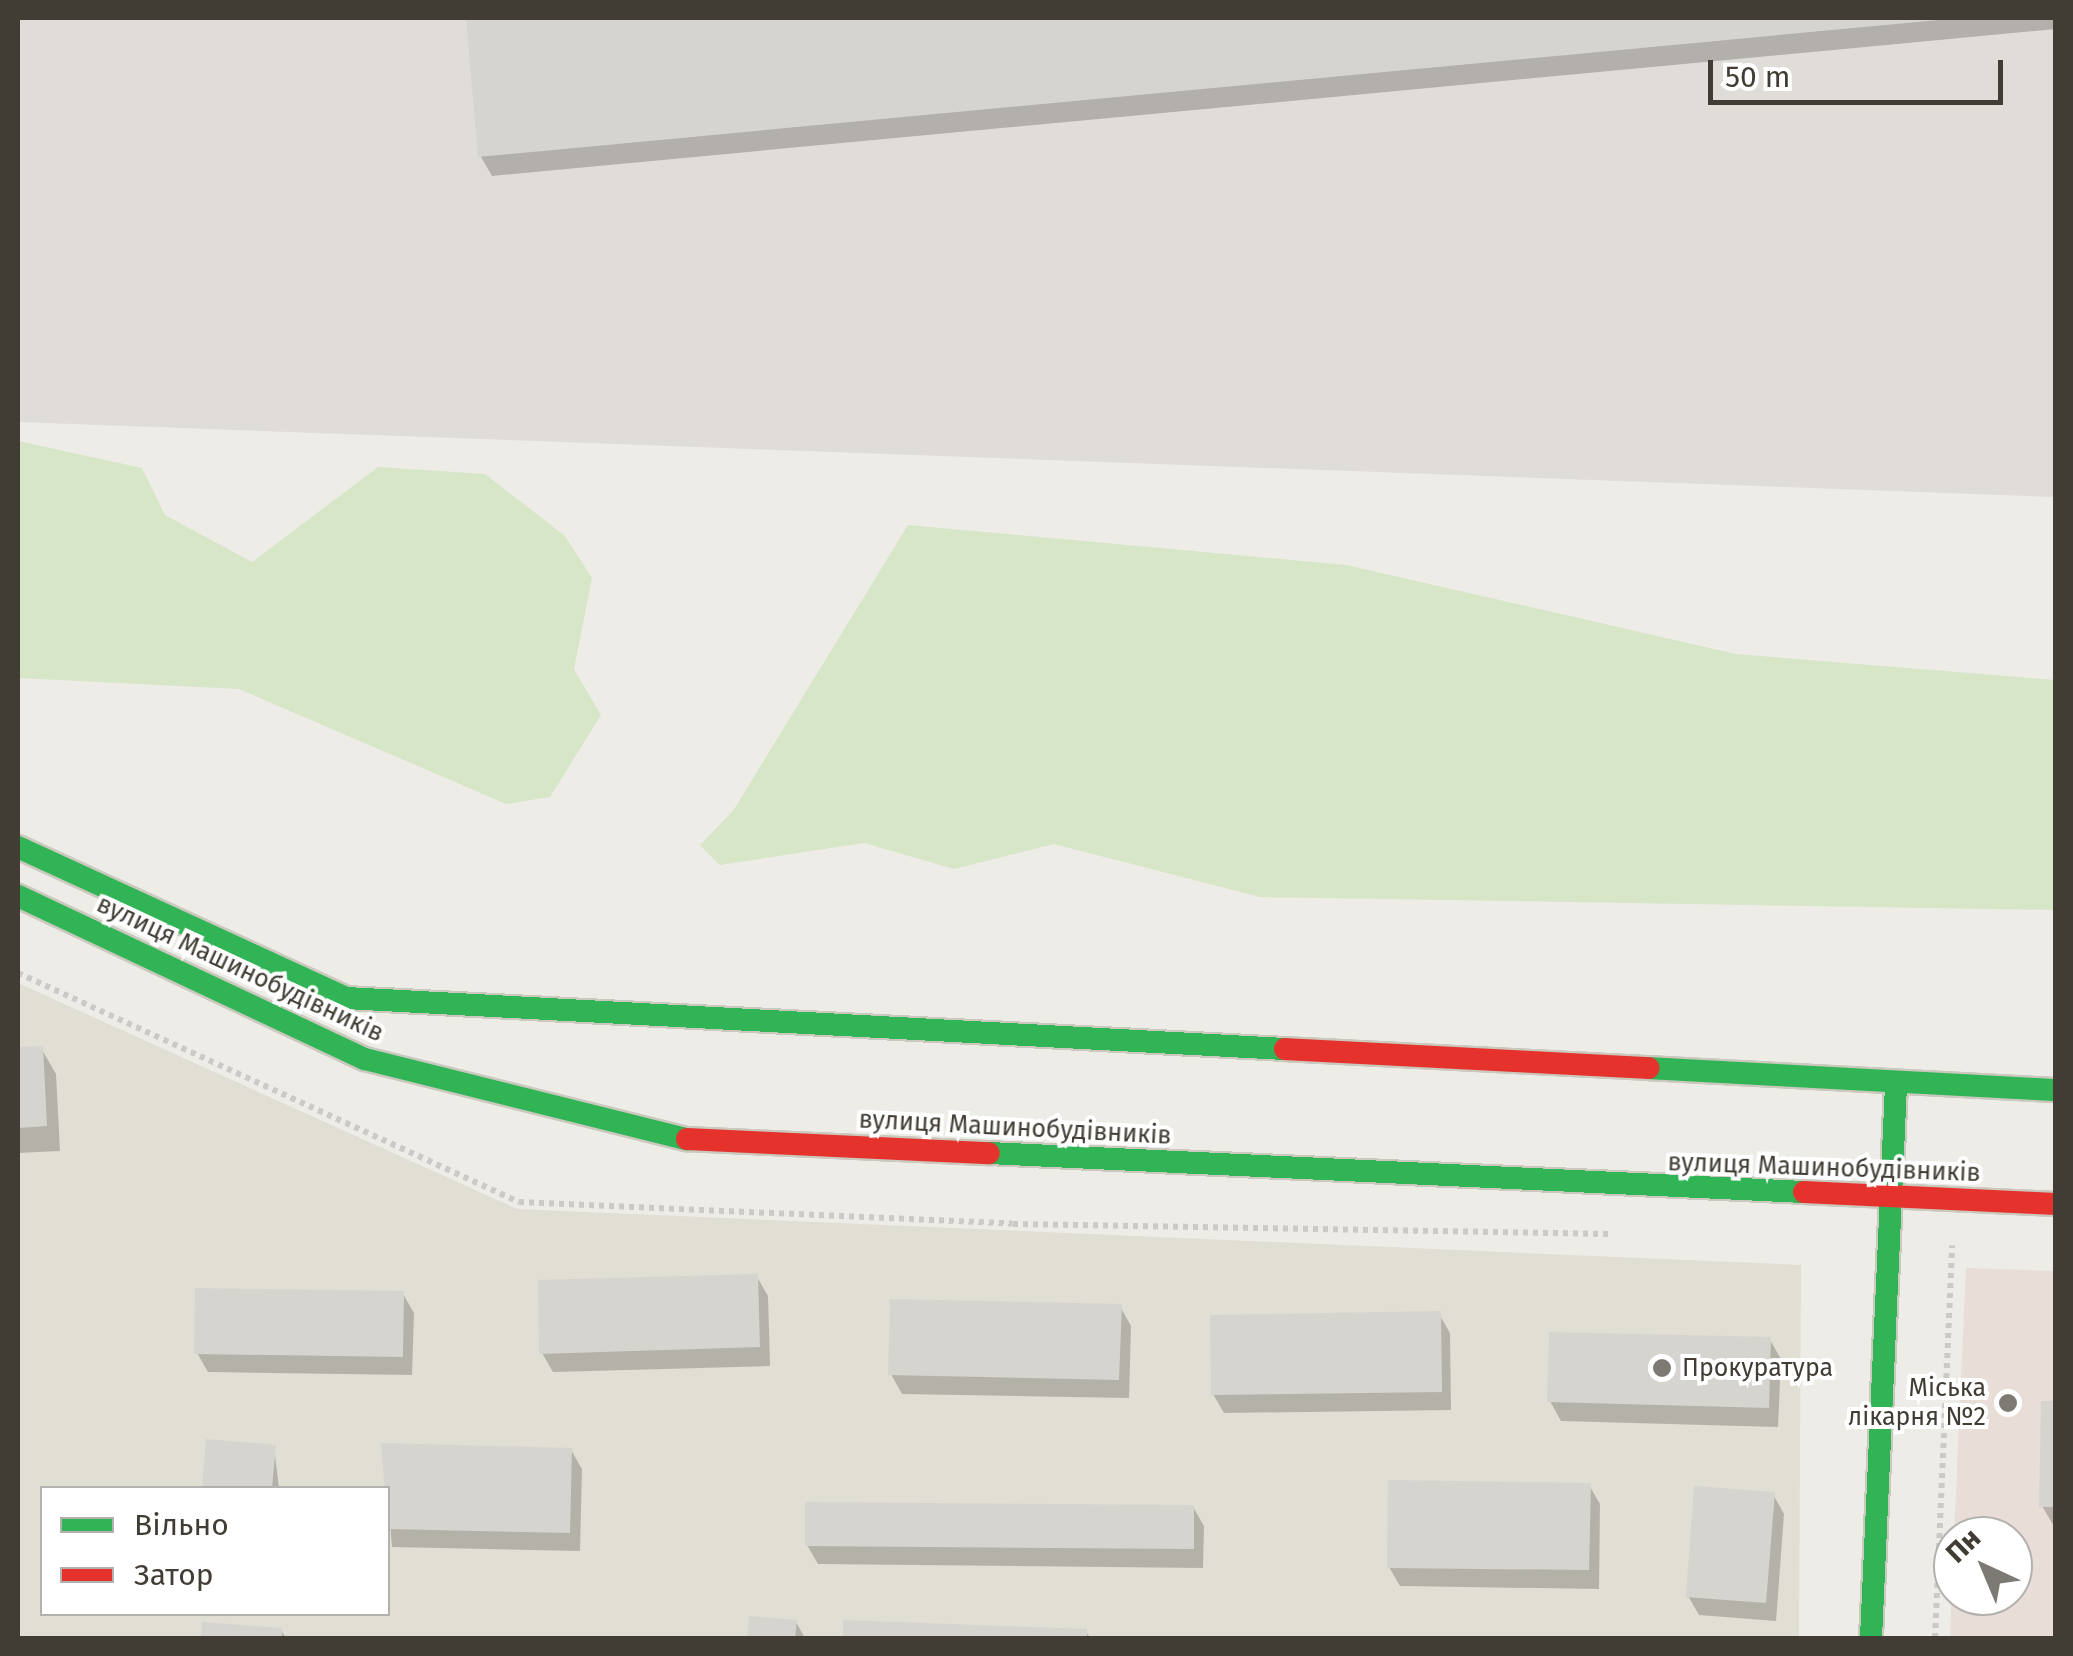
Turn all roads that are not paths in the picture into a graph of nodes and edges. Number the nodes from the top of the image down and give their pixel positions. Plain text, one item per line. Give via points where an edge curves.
1 (18, 847) edge
2 (18, 896) edge
3 (1896, 1086) junction
4 (2056, 1090) edge
5 (1892, 1201) junction
6 (2056, 1204) edge
7 (1871, 1638) edge

1 - 3 street, вулиця Машинобудівників via 346,998
2 - 5 street, вулиця Машинобудівників via 365,1059 668,1138
3 - 4 street, вулиця Машинобудівників
3 - 5 street
5 - 6 street, вулиця Машинобудівників
5 - 7 street

